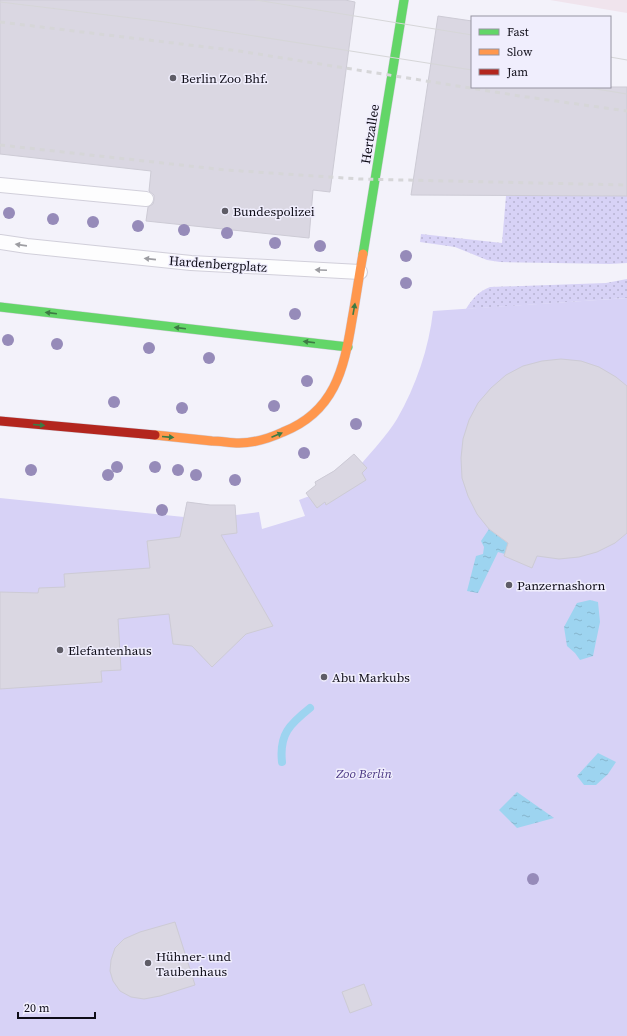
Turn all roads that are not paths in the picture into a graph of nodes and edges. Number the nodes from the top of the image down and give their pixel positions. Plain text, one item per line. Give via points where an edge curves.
1 (404, 0) edge
2 (0, 185) edge
3 (146, 200) dead end
4 (0, 242) edge
5 (360, 272) junction
6 (0, 307) edge
7 (348, 347) junction
8 (0, 421) edge

1 - 5 street, Hertzallee
2 - 3 lane
5 -> 4 lane, Hardenbergplatz via 190,263
7 -> 5 street
7 -> 6 street
8 -> 7 street via 217,442 254,442 289,430 306,420 329,399 340,376

